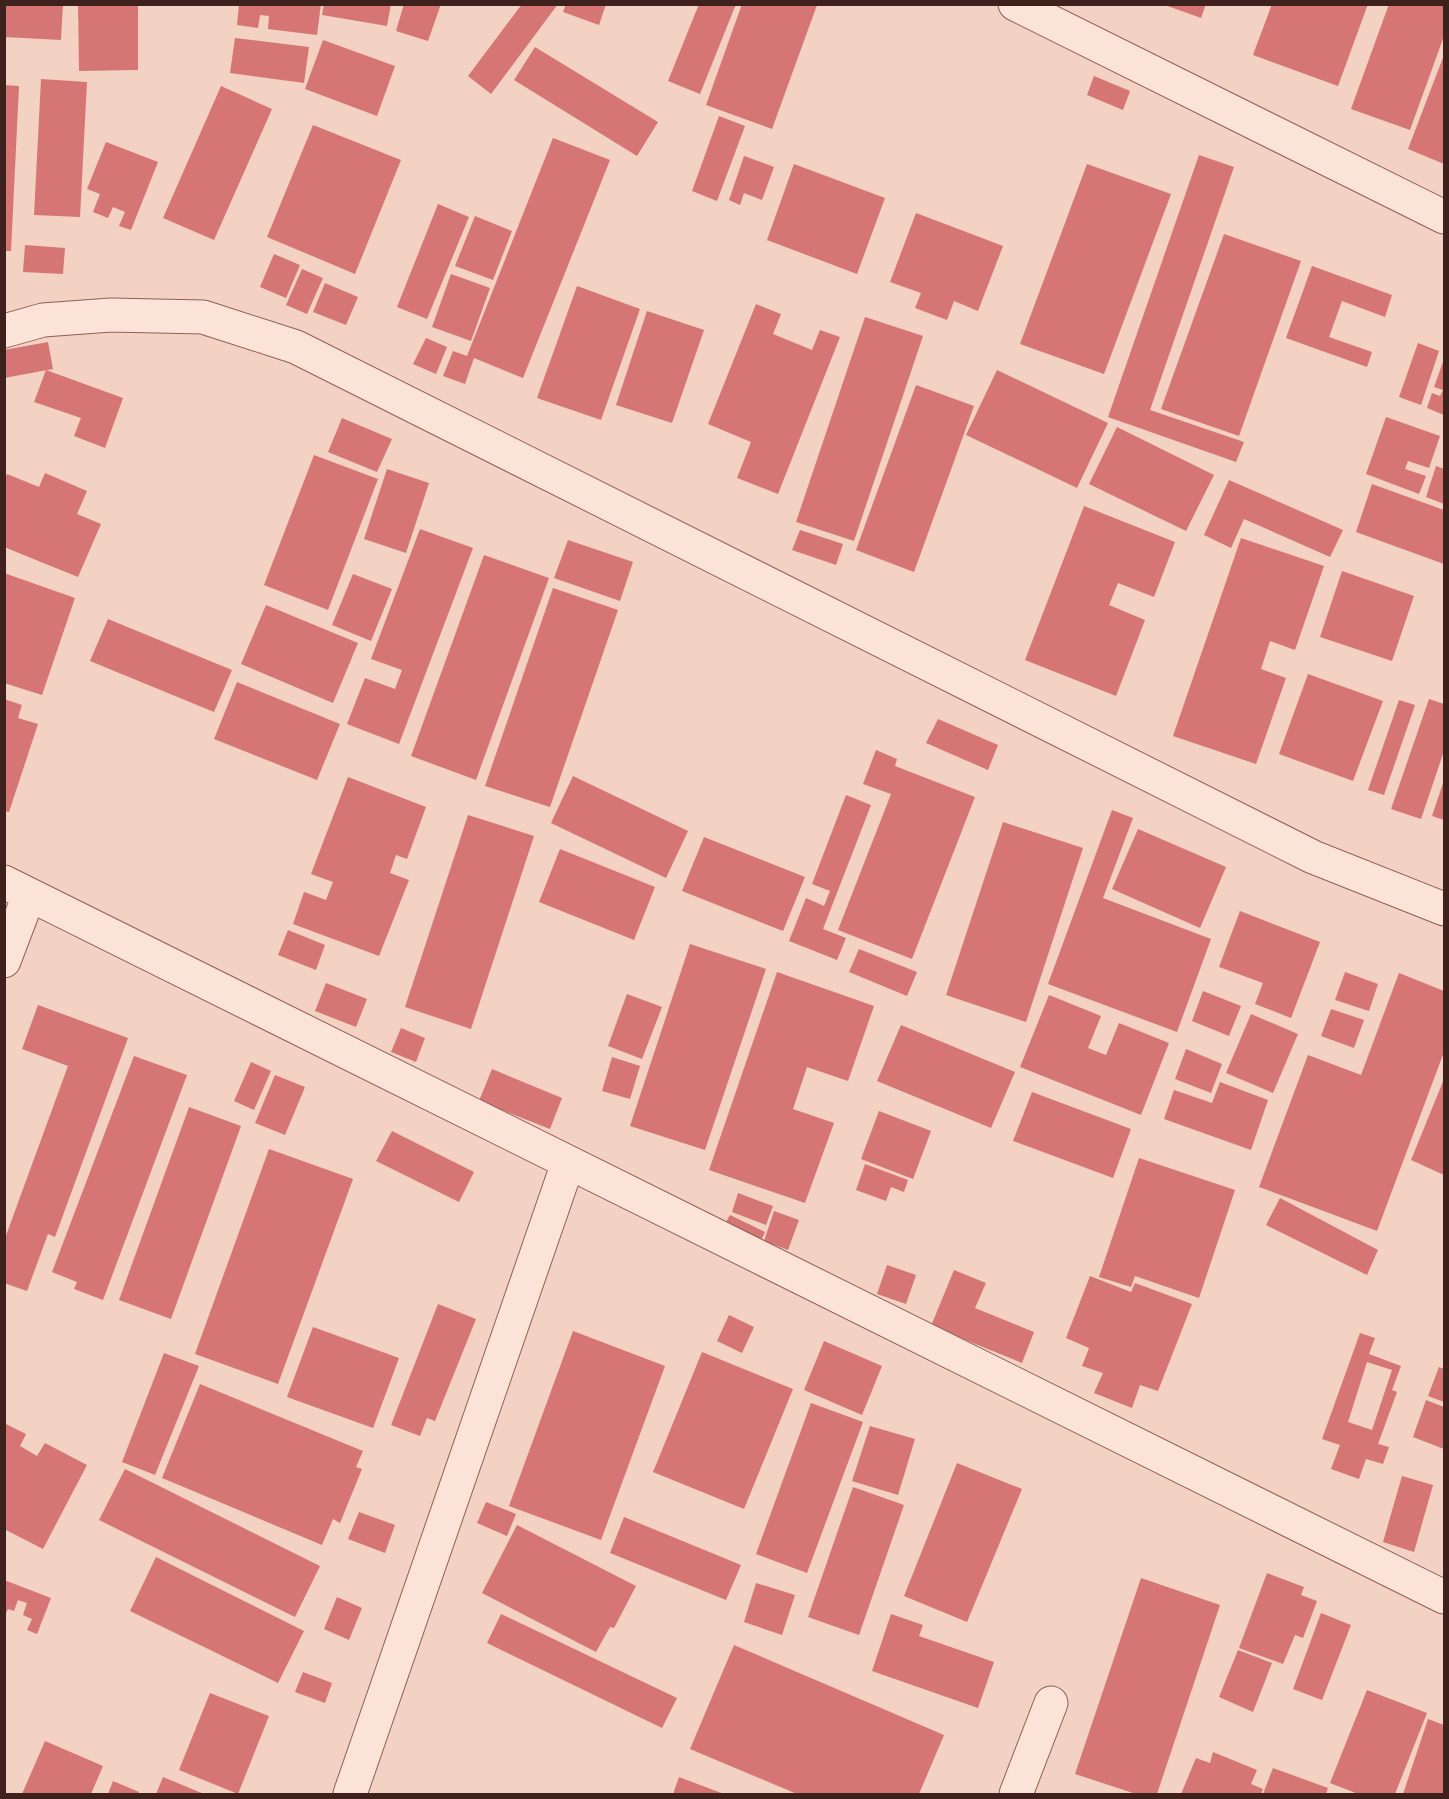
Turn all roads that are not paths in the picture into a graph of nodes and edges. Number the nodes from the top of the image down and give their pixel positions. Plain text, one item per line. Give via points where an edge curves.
1 (1015, 4) edge
2 (1444, 217) edge
3 (4, 331) edge
4 (17, 889) edge
5 (1444, 909) edge
6 (4, 961) edge
7 (568, 1163) junction
8 (1444, 1597) edge
9 (1051, 1703) dead end
10 (350, 1794) edge
11 (1016, 1794) edge

1 - 2 street
3 - 5 street via 43,320 111,315 203,317 296,347 1313,857
4 - 6 street
4 - 7 street
7 - 8 street
7 - 10 street
9 - 11 street

